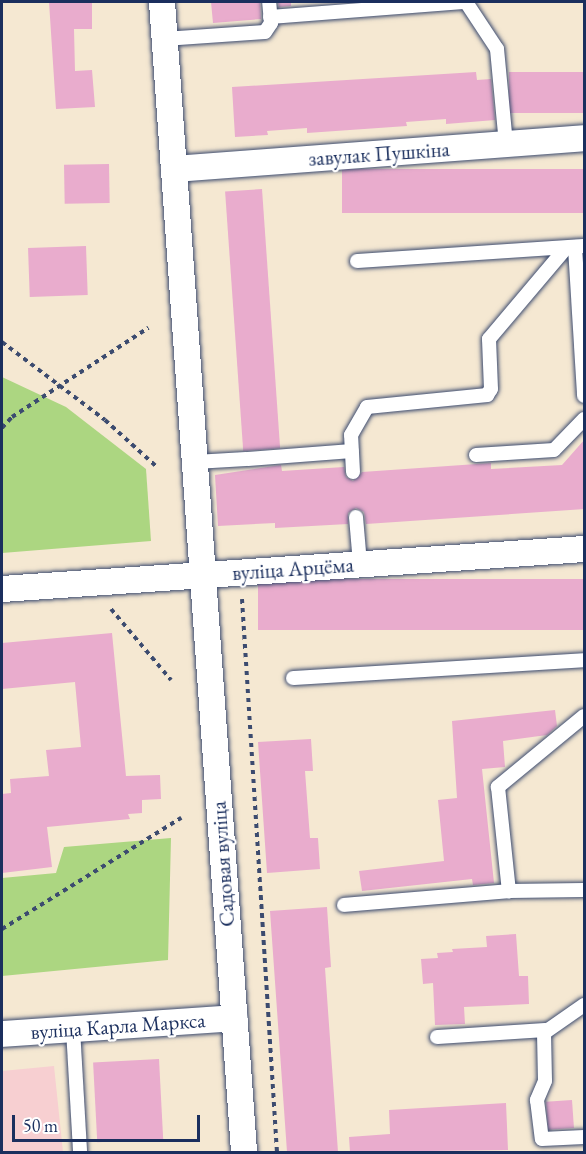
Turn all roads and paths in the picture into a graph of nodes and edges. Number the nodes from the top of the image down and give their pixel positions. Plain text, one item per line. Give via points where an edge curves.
1 (162, 2) edge
2 (269, 2) edge
3 (466, 2) edge
4 (270, 17) junction
5 (164, 39) junction
6 (585, 138) edge
7 (506, 144) junction
8 (174, 170) junction
9 (575, 247) edge
10 (357, 261) dead end
11 (148, 328) dead end
12 (2, 342) edge
13 (57, 386) junction
14 (585, 396) edge
15 (585, 419) edge
16 (2, 428) edge
17 (352, 451) junction
18 (476, 455) dead end
19 (195, 462) junction
20 (157, 467) dead end
21 (353, 472) dead end
22 (356, 517) dead end
23 (585, 549) edge
24 (360, 564) junction
25 (203, 575) junction
26 (2, 589) edge
27 (242, 599) dead end
28 (111, 609) dead end
29 (585, 660) edge
30 (293, 678) dead end
31 (171, 680) dead end
32 (585, 716) edge
33 (181, 818) dead end
34 (585, 890) edge
35 (509, 891) junction
36 (344, 904) dead end
37 (2, 930) edge
38 (585, 1005) edge
39 (234, 1018) junction
40 (74, 1029) junction
41 (546, 1030) junction
42 (2, 1034) edge
43 (437, 1037) dead end
44 (585, 1137) edge
45 (80, 1152) edge
46 (244, 1152) edge
47 (277, 1152) edge

1 - 5 street
2 - 4 lane
3 - 4 lane
3 - 7 lane via 497,49
4 - 5 lane via 270,27 261,33
5 - 8 street
6 - 7 street, завулак Пушкіна
7 - 8 street, завулак Пушкіна
8 - 19 street
9 - 10 lane
9 - 14 lane
9 - 17 lane via 489,339 491,388 487,395 366,407 351,435
11 - 13 path
12 - 13 path
13 - 16 path
13 - 20 path via 105,420
15 - 18 lane via 554,450
17 - 19 lane
17 - 21 lane
19 - 25 street
22 - 24 lane
23 - 24 street, вуліца Арцёма
24 - 25 street, вуліца Арцёма
25 - 26 street, вуліца Арцёма
25 - 39 street, Садовая вуліца
27 - 47 path
28 - 31 path
29 - 30 lane
32 - 35 lane via 498,788
33 - 37 path
34 - 35 lane
35 - 36 lane
38 - 41 lane
39 - 40 street, вуліца Карла Маркса
39 - 46 street, Садовая вуліца
40 - 42 street, вуліца Карла Маркса
40 - 45 lane
41 - 43 lane
41 - 44 lane via 545,1081 537,1096 540,1136 544,1140

